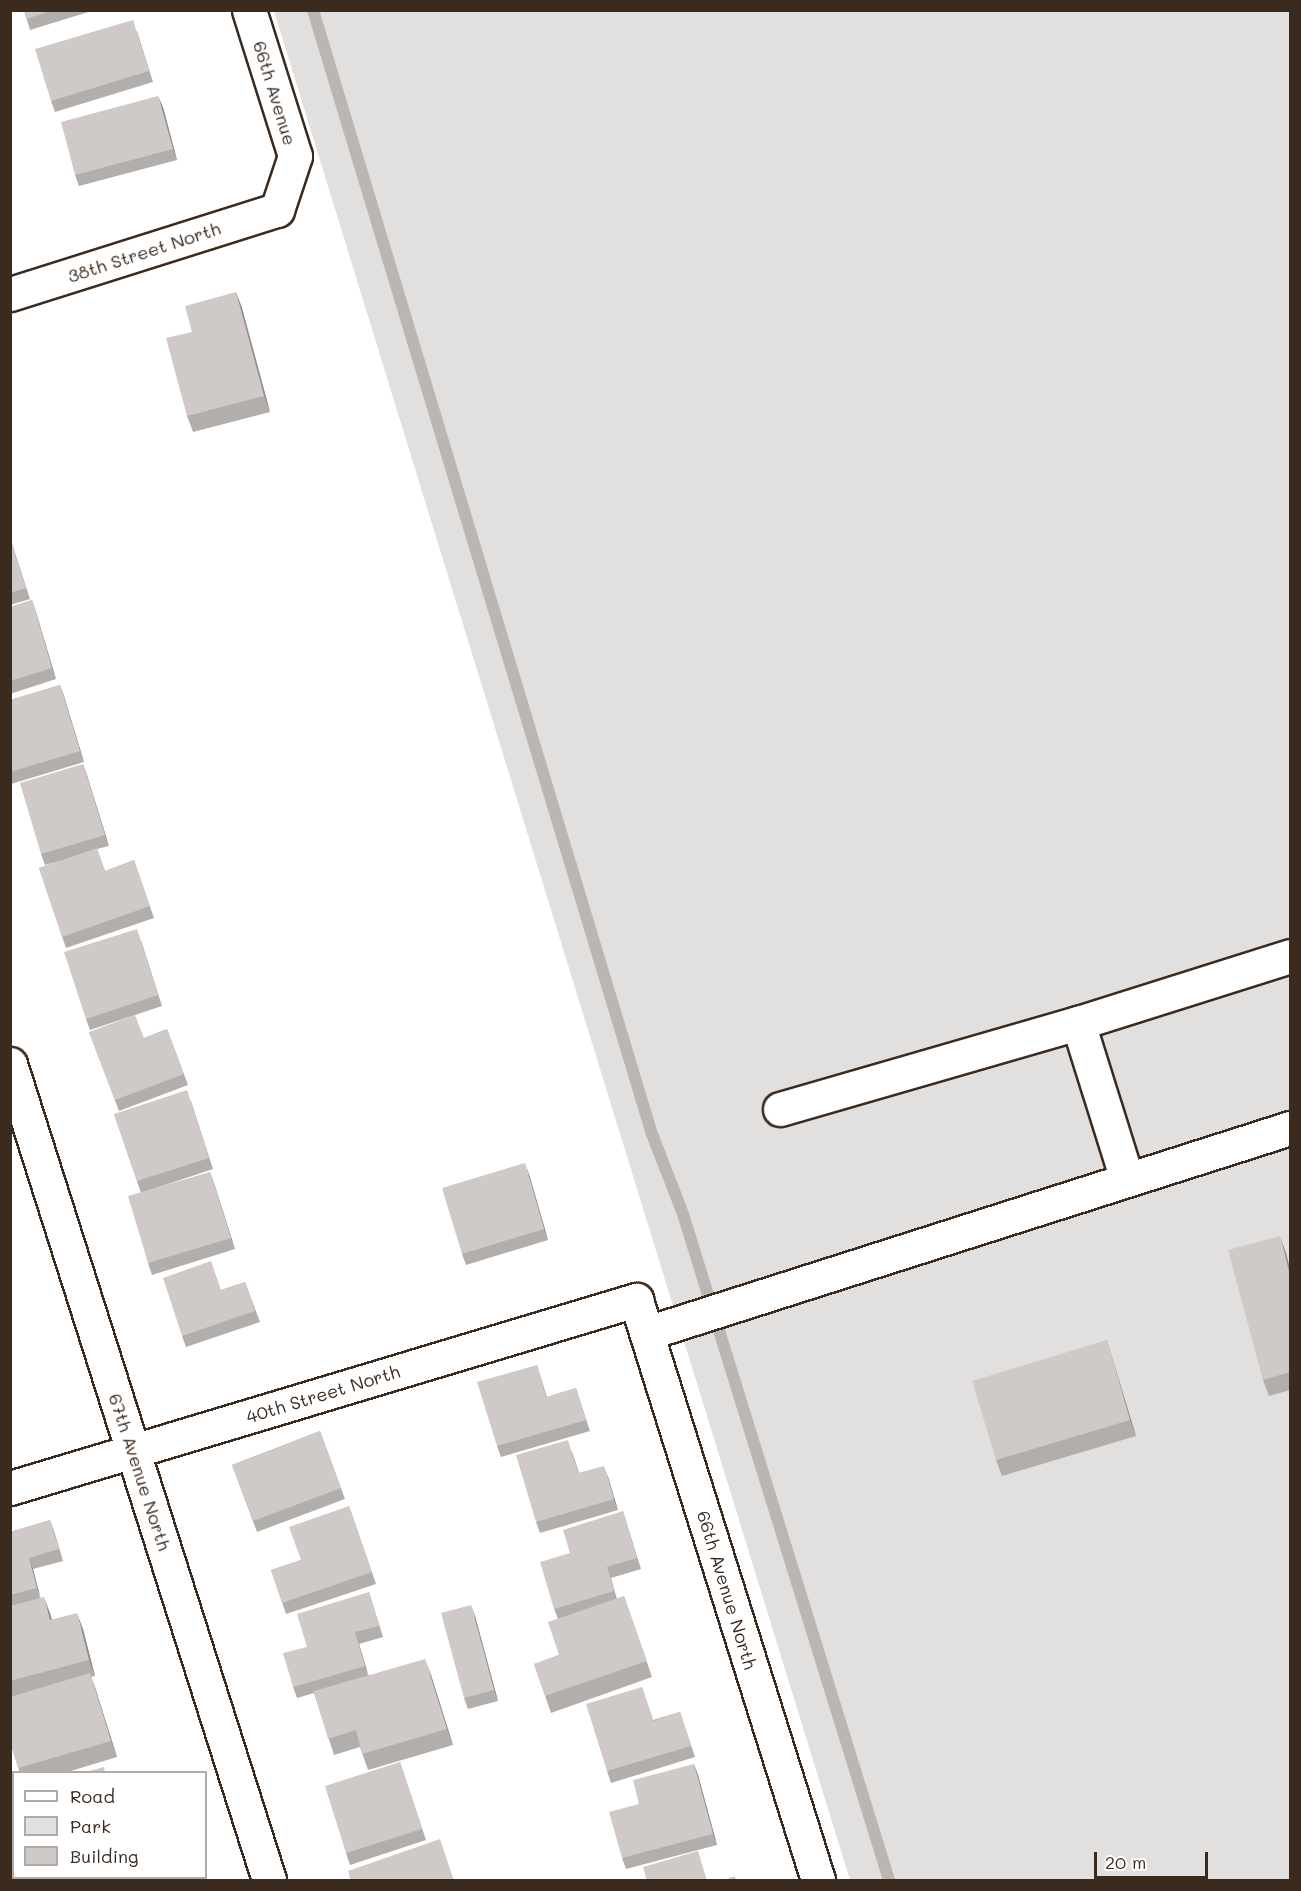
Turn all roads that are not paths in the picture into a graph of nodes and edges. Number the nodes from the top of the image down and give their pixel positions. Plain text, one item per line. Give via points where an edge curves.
1 (249, 10) edge
2 (277, 210) joint
3 (10, 294) edge
4 (1290, 956) edge
5 (1078, 1023) junction
6 (10, 1064) edge
7 (780, 1109) dead end
8 (1290, 1128) edge
9 (1127, 1179) junction
10 (636, 1300) joint
11 (646, 1333) junction
12 (133, 1452) junction
13 (10, 1488) edge
14 (269, 1881) edge
15 (818, 1881) edge

1 - 2 street, 66th Avenue via 295,156
2 - 3 street, 38th Street North
4 - 5 street
5 - 7 street
5 - 9 street
6 - 12 street, 67th Avenue North
8 - 9 street
9 - 11 street
10 - 11 street, 66th Avenue North
10 - 12 street, 40th Street North
11 - 15 street, 66th Avenue North
12 - 13 street, 40th Street North
12 - 14 street, 67th Avenue North

